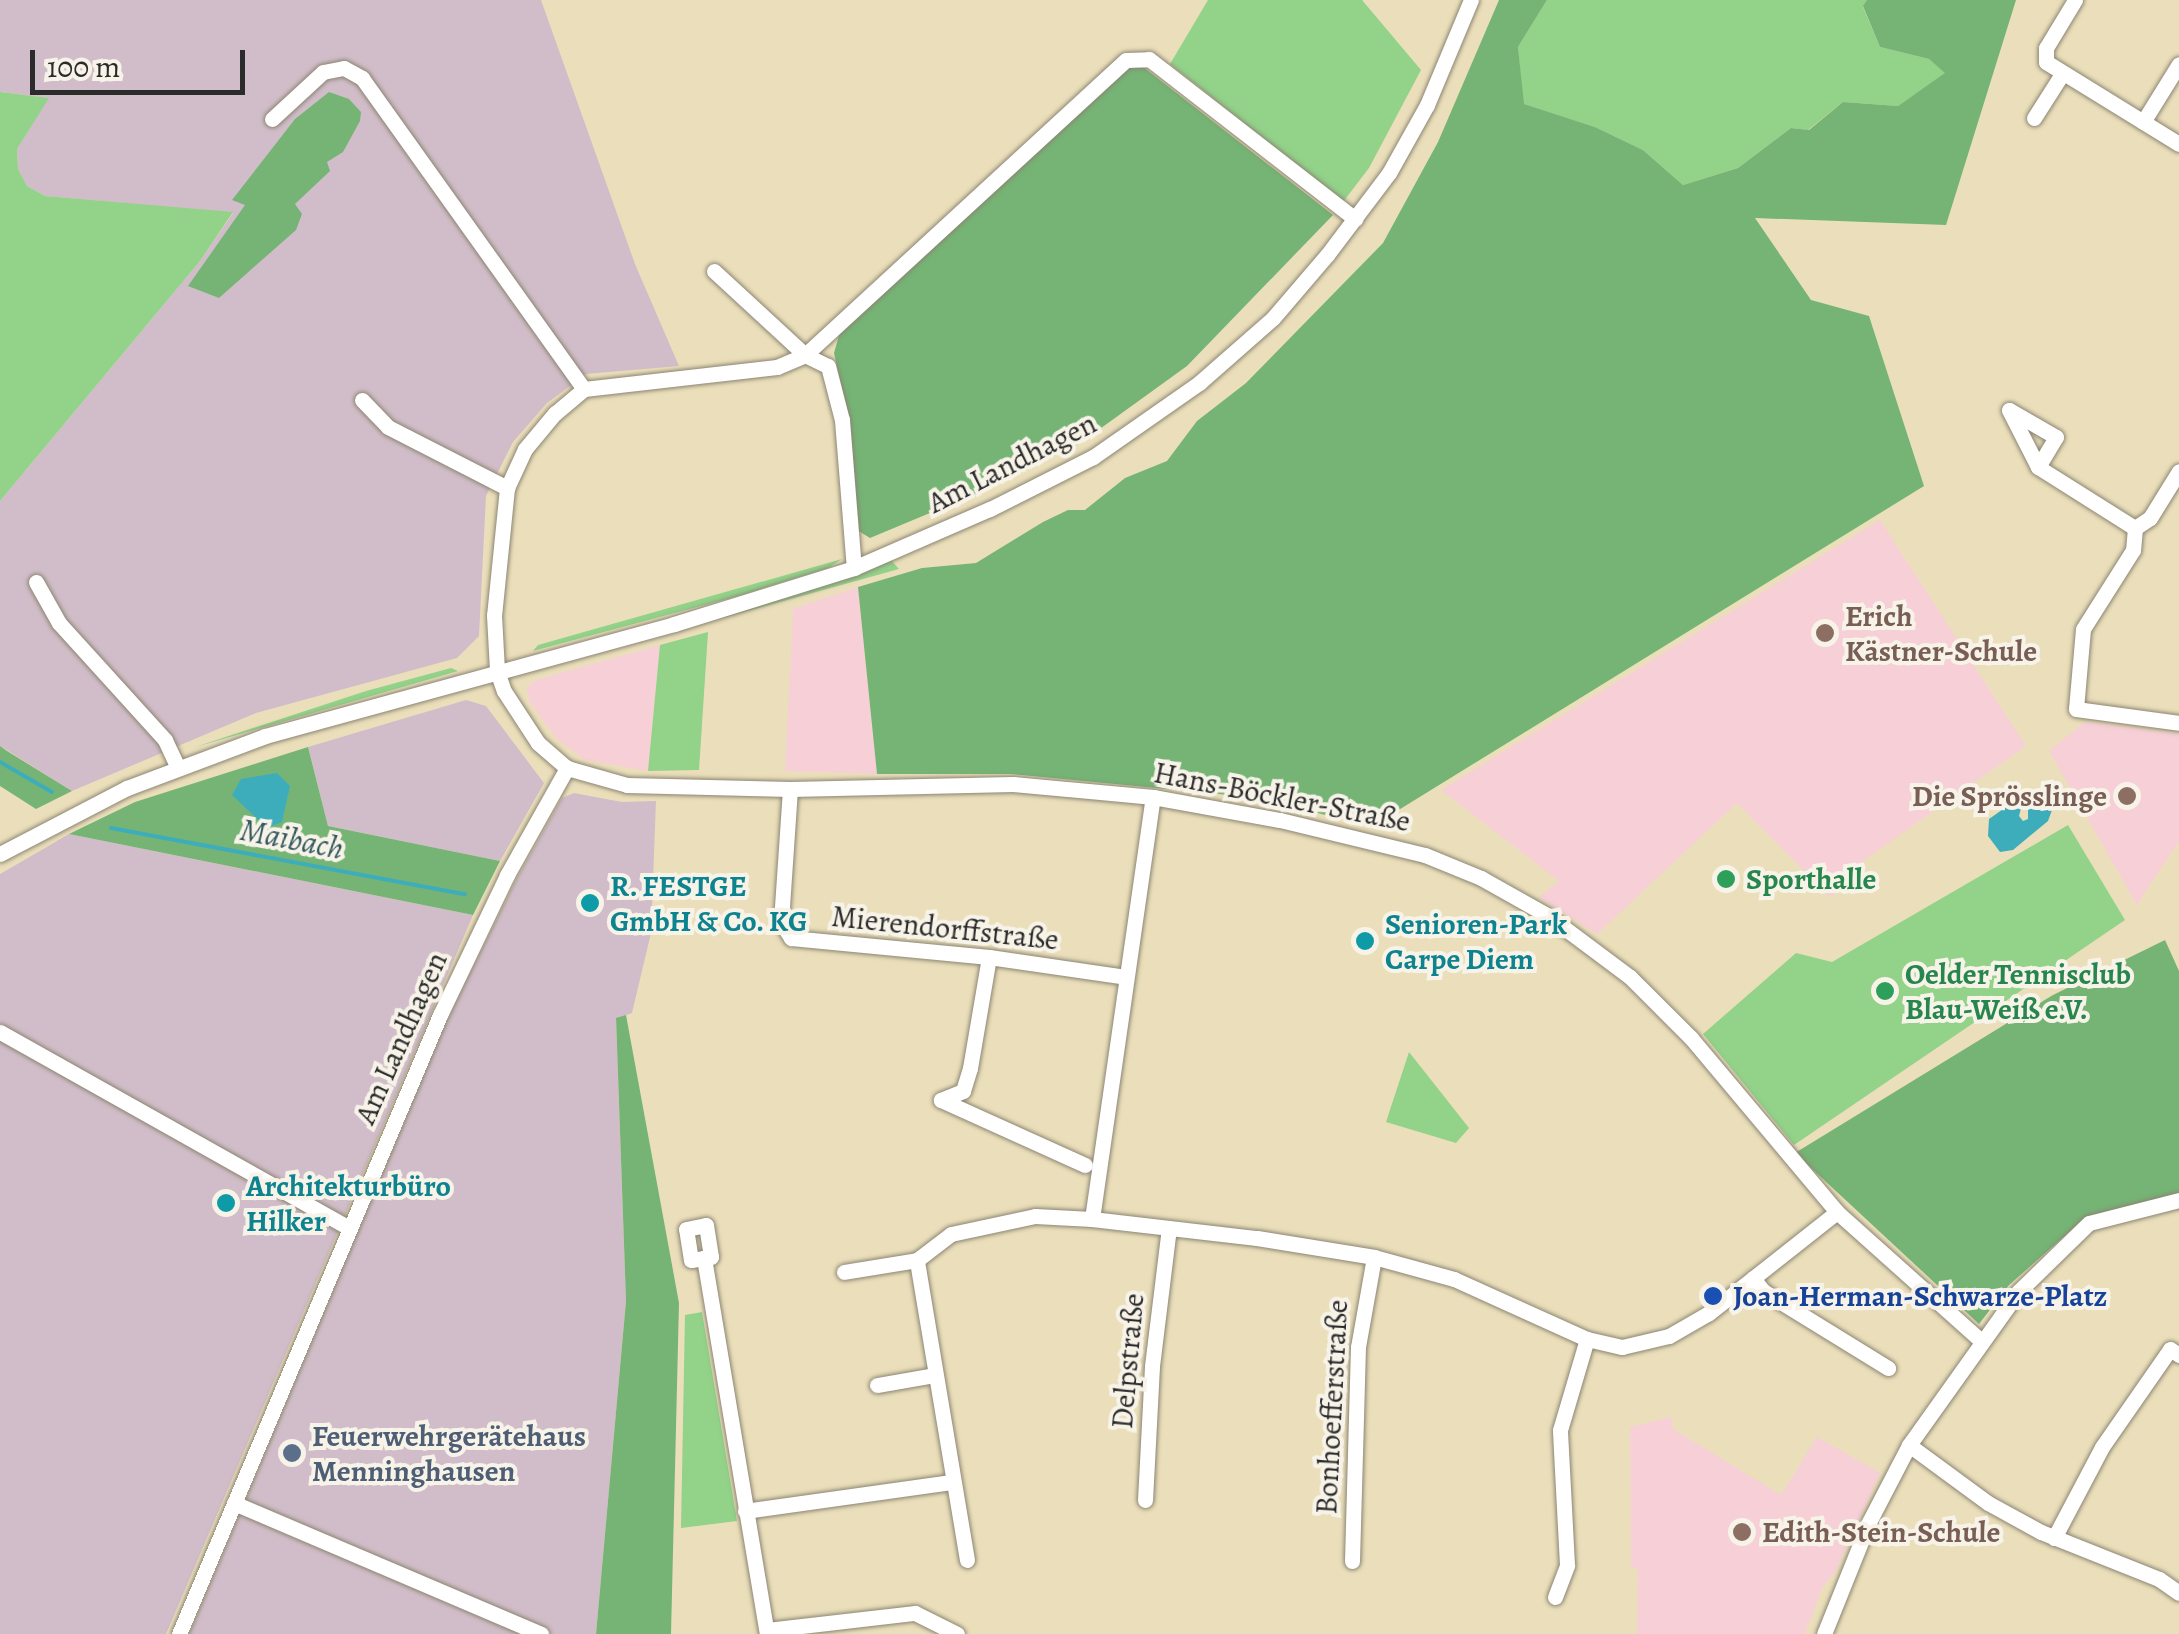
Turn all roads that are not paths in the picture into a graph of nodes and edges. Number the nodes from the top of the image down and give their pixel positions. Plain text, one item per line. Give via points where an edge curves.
1 (1471, 0) edge
2 (2074, 0) edge
3 (2179, 64) edge
4 (2062, 74) junction
5 (2034, 118) dead end
6 (272, 119) dead end
7 (2144, 122) junction
8 (2179, 144) edge
9 (1355, 220) junction
10 (714, 271) dead end
11 (805, 355) junction
12 (584, 390) junction
13 (362, 400) dead end
14 (2038, 467) dead end
15 (2179, 472) edge
16 (507, 488) junction
17 (2135, 528) junction
18 (854, 568) junction
19 (36, 582) dead end
20 (497, 671) junction
21 (2179, 723) edge
22 (177, 766) junction
23 (567, 768) junction
24 (790, 789) junction
25 (1153, 797) junction
26 (0, 854) edge
27 (988, 957) junction
28 (1126, 977) junction
29 (0, 1032) edge
30 (1085, 1165) dead end
31 (2179, 1200) edge
32 (1837, 1212) junction
33 (1092, 1218) junction
34 (348, 1226) junction
35 (1169, 1228) junction
36 (1374, 1257) junction
37 (704, 1258) dead end
38 (917, 1260) junction
39 (844, 1272) dead end
40 (1753, 1278) junction
41 (1588, 1339) junction
42 (1980, 1340) junction
43 (2179, 1355) edge
44 (1888, 1368) dead end
45 (935, 1375) junction
46 (877, 1385) dead end
47 (1909, 1444) junction
48 (951, 1482) junction
49 (1145, 1500) dead end
50 (234, 1503) junction
51 (745, 1511) junction
52 (2054, 1538) junction
53 (967, 1560) dead end
54 (1352, 1561) dead end
55 (2179, 1593) edge
56 (1554, 1597) dead end
57 (767, 1632) edge
58 (178, 1634) edge
59 (541, 1634) edge
60 (956, 1634) edge
61 (1824, 1634) edge

1 - 9 street, Am Landhagen via 1428,105
2 - 4 street via 2046,48 2046,62
3 - 7 street
4 - 5 street
4 - 7 street
6 - 12 street via 323,72 344,68 362,78
7 - 8 street
9 - 11 street via 1149,59 1126,60
9 - 18 street, Am Landhagen via 1273,318 1199,384 1108,447 990,509
10 - 11 street
11 - 12 street via 778,367
11 - 18 street via 828,366 842,420
12 - 16 street via 525,450
13 - 16 street via 388,427
14 - 17 street
15 - 17 street via 2150,518
16 - 20 street via 494,615
17 - 21 street via 2133,550 2084,629 2076,709
18 - 20 street, Am Landhagen
19 - 22 street via 59,623 166,740
20 - 22 street, Am Landhagen
20 - 23 street, Hans-Böckler-Straße via 538,743
22 - 26 street, Am Landhagen
23 - 24 street, Hans-Böckler-Straße via 627,784
23 - 34 street, Am Landhagen via 473,944
24 - 25 street, Hans-Böckler-Straße via 1013,784
24 - 27 street, Mierendorffstraße via 781,922 791,938
25 - 28 street
25 - 32 street, Hans-Böckler-Straße via 1425,855 1556,921 1630,976 1686,1033
27 - 28 street, Mierendorffstraße
27 - 30 street via 963,1091 941,1100
28 - 33 street
29 - 34 street
31 - 42 street via 2089,1223
32 - 40 street
32 - 42 street, Hans-Böckler-Straße
33 - 35 street
33 - 38 street via 1035,1216 951,1234
34 - 50 street, Am Landhagen
35 - 36 street
35 - 49 street, Delpstraße
36 - 41 street via 1454,1279
36 - 54 street, Bonhoefferstraße via 1358,1347
37 - 51 street
38 - 39 street
38 - 45 street
40 - 41 street via 1669,1336 1622,1347
40 - 44 street via 1763,1291
41 - 56 street via 1560,1430 1567,1565
42 - 47 street
43 - 52 street via 2170,1349 2102,1447
45 - 46 street
45 - 48 street
47 - 52 street via 1988,1503
47 - 61 street
48 - 51 street
48 - 53 street
50 - 58 street, Am Landhagen
50 - 59 street
51 - 57 street
52 - 55 street
57 - 60 street via 916,1614

